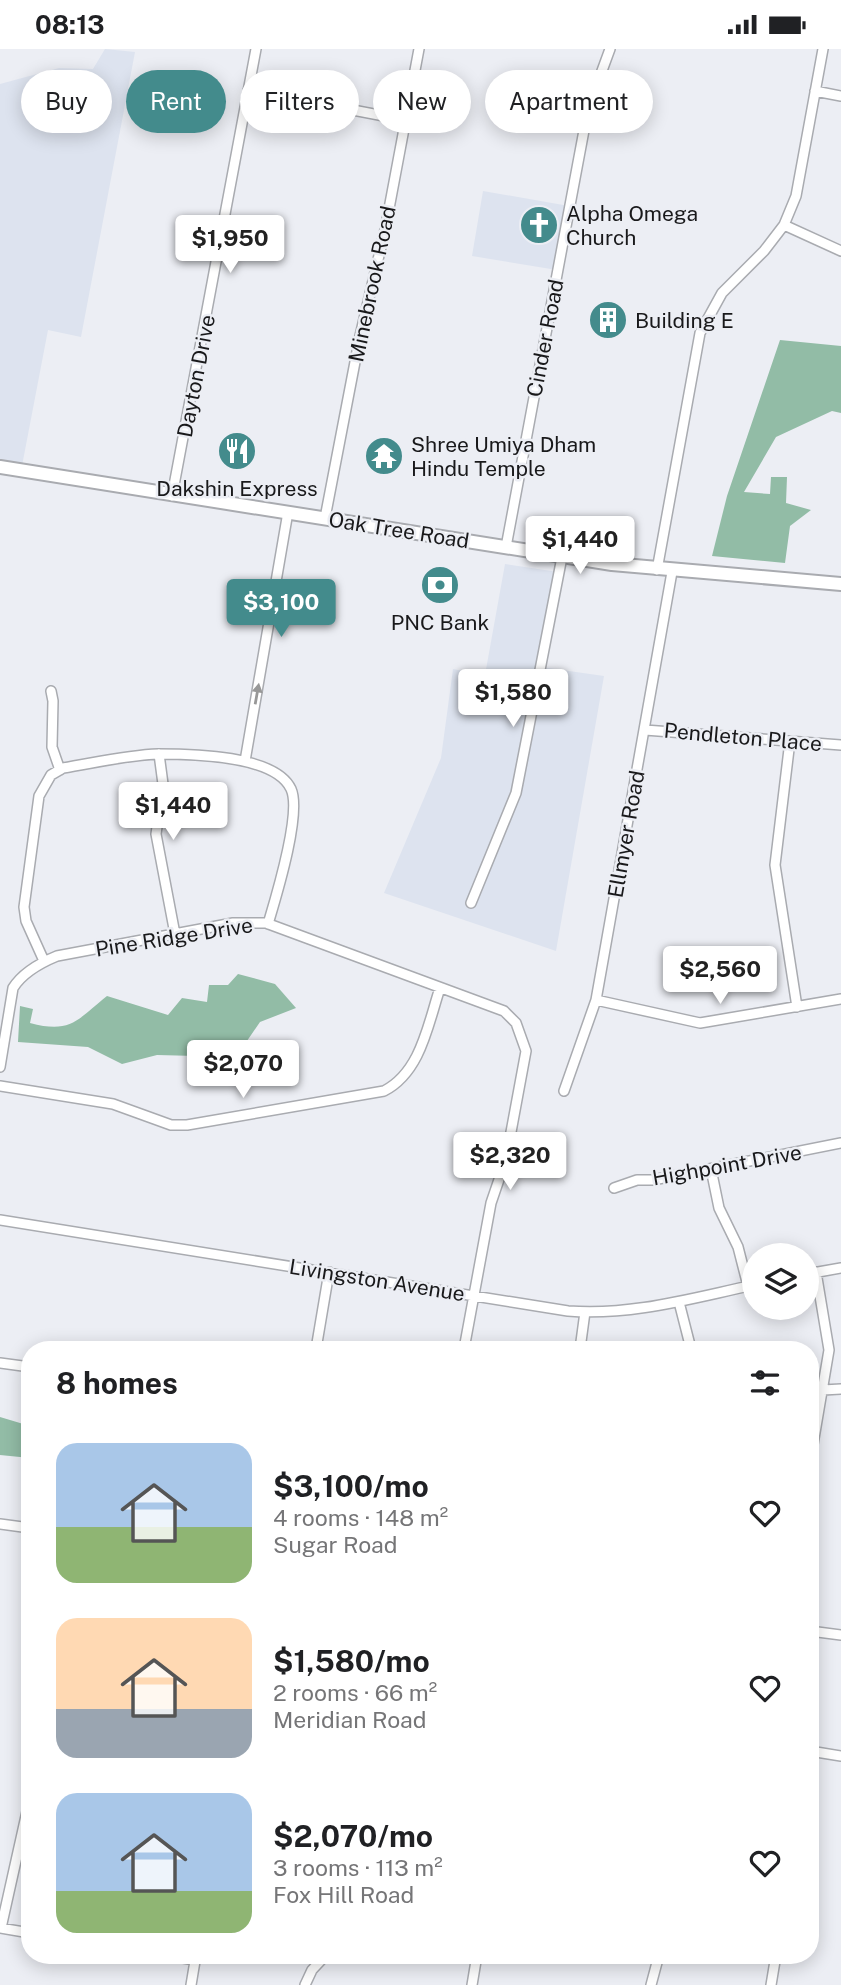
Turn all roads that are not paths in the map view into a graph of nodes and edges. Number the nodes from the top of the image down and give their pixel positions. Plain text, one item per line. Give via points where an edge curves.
1 (256, 49) edge
2 (419, 49) edge
3 (610, 49) edge
4 (823, 49) edge
5 (252, 70) edge
6 (415, 70) edge
7 (815, 90) junction
8 (841, 96) edge
9 (240, 133) edge
10 (402, 133) edge
11 (784, 225) junction
12 (841, 251) edge
13 (0, 467) edge
14 (172, 496) junction
15 (288, 512) junction
16 (325, 518) junction
17 (506, 547) junction
18 (562, 557) junction
19 (657, 570) junction
20 (672, 572) junction
21 (841, 585) edge
22 (51, 691) dead end
23 (645, 730) junction
24 (790, 741) junction
25 (841, 745) edge
26 (159, 754) junction
27 (245, 761) junction
28 (60, 770) junction
29 (471, 903) dead end
30 (268, 924) junction
31 (175, 934) junction
32 (44, 961) junction
33 (440, 988) junction
34 (841, 999) edge
35 (596, 1000) junction
36 (797, 1007) junction
37 (0, 1067) edge
38 (0, 1086) edge
39 (564, 1091) dead end
40 (841, 1143) edge
41 (711, 1169) junction
42 (614, 1188) dead end
43 (0, 1220) edge
44 (742, 1259) edge
45 (841, 1268) edge
46 (329, 1272) junction
47 (819, 1272) edge
48 (742, 1288) edge
49 (473, 1296) junction
50 (819, 1301) edge
51 (679, 1302) junction
52 (585, 1312) junction
53 (317, 1341) edge
54 (465, 1341) edge
55 (581, 1341) edge
56 (689, 1341) edge
57 (0, 1363) edge
58 (21, 1366) edge
59 (841, 1389) edge
60 (823, 1390) junction
61 (819, 1412) edge
62 (0, 1524) edge
63 (21, 1527) edge
64 (819, 1632) edge
65 (841, 1635) edge
66 (819, 1752) edge
67 (841, 1756) edge
68 (21, 1838) edge
69 (1, 1928) edge
70 (21, 1931) edge
71 (194, 1964) edge
72 (317, 1964) edge
73 (476, 1964) edge
74 (657, 1964) edge
75 (774, 1964) edge
76 (191, 1985) edge
77 (305, 1985) edge
78 (472, 1985) edge
79 (651, 1985) edge
80 (771, 1985) edge

1 - 5 street, Dayton Drive
2 - 6 street, Minebrook Road
3 - 17 street, Cinder Road via 588,109
4 - 7 street
7 - 8 street
7 - 11 street via 796,196
9 - 14 street, Dayton Drive
10 - 16 street, Minebrook Road
11 - 12 street
11 - 19 street via 722,293 700,333
13 - 14 main road, Oak Tree Road
14 - 15 main road, Oak Tree Road
15 - 16 main road, Oak Tree Road
27 -> 15 street
16 - 17 main road, Oak Tree Road
17 - 18 main road, Oak Tree Road
18 - 19 main road, Oak Tree Road
18 - 29 street via 516,793
19 - 20 main road, Oak Tree Road
20 - 21 main road, Oak Tree Road
20 - 23 street, Ellmyer Road
22 - 28 street via 52,747
23 - 24 street, Pendleton Place
23 - 35 street, Ellmyer Road
24 - 25 street, Pendleton Place
24 - 36 street via 775,865
26 - 27 street
26 - 28 street
26 - 31 street via 163,784 156,834
27 - 30 street via 283,776 295,802 284,874
28 - 32 street via 51,775 39,796 24,907
30 - 31 street, Pine Ridge Drive via 233,923
30 - 33 street, Pine Ridge Drive
31 - 32 street, Pine Ridge Drive
32 - 37 street, Pine Ridge Drive via 13,988
33 - 38 street via 406,1076 384,1091 171,1125 113,1104
33 - 49 street, Pine Ridge Drive via 504,1011 524,1037 526,1051 518,1108 491,1203
34 - 36 street
35 - 36 street via 700,1023
35 - 39 street, Ellmyer Road
40 - 41 street, Highpoint Drive
41 - 42 street, Highpoint Drive
41 - 44 street via 719,1208
43 - 46 street, Livingston Avenue
45 - 47 street
46 - 49 street, Livingston Avenue
46 - 53 street
48 - 51 street, Livingston Avenue
49 - 52 street, Livingston Avenue
49 - 54 street
50 - 60 street via 829,1335
51 - 52 street, Livingston Avenue
51 - 56 street
52 - 55 street
57 - 58 street
59 - 60 street
60 - 61 street
62 - 63 street
64 - 65 street
66 - 67 street
68 - 69 street
69 - 70 street
71 - 76 street
72 - 77 street
73 - 78 street
74 - 79 street
75 - 80 street

